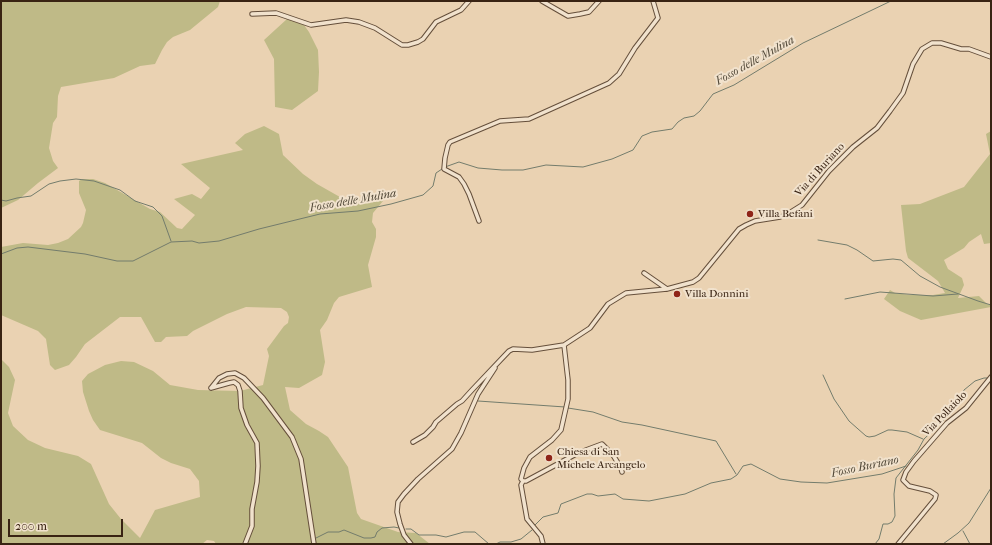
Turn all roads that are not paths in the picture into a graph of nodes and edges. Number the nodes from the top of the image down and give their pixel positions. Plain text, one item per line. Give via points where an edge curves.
1 (469, 1) edge
2 (542, 1) edge
3 (599, 1) edge
4 (654, 1) edge
5 (252, 14) dead end
6 (991, 57) edge
7 (479, 221) dead end
8 (644, 274) dead end
9 (667, 289) junction
10 (564, 345) junction
11 (496, 365) junction
12 (991, 377) edge
13 (413, 442) dead end
14 (622, 472) dead end
15 (523, 481) junction
16 (245, 544) edge
17 (314, 544) edge
18 (411, 544) edge
19 (543, 544) edge
20 (898, 544) edge

1 - 5 street via 461,10 436,22 423,39 408,45 402,45 359,22 346,20 311,25 276,13
2 - 3 street via 568,16 589,12
4 - 7 street via 658,18 619,74 609,82 529,119 500,121 450,142 444,169 459,176 470,194
6 - 9 street, Via di Buriano via 941,43 932,43 922,49 902,93 877,128 828,171 802,205 786,215 739,229 699,278
8 - 9 street
9 - 10 street, Via di Buriano via 626,293 616,298 602,310 590,328
10 - 11 street, Via di Buriano via 532,350 513,349
10 - 15 street via 568,399 561,430 530,457 524,468 521,479
11 - 13 street via 462,401 436,422 425,435
11 - 18 street via 478,394 452,449 418,479 398,502 400,524
12 - 20 street, Via Pollaiolo via 966,408 947,423 906,472 903,480 909,486 934,492 936,495
14 - 15 street via 613,455 602,444
15 - 19 street via 521,485 527,519 541,536
16 - 17 street via 252,526 257,482 257,443 241,408 238,386 234,382 211,388 219,378 235,373 244,378 264,398 292,437 301,459

